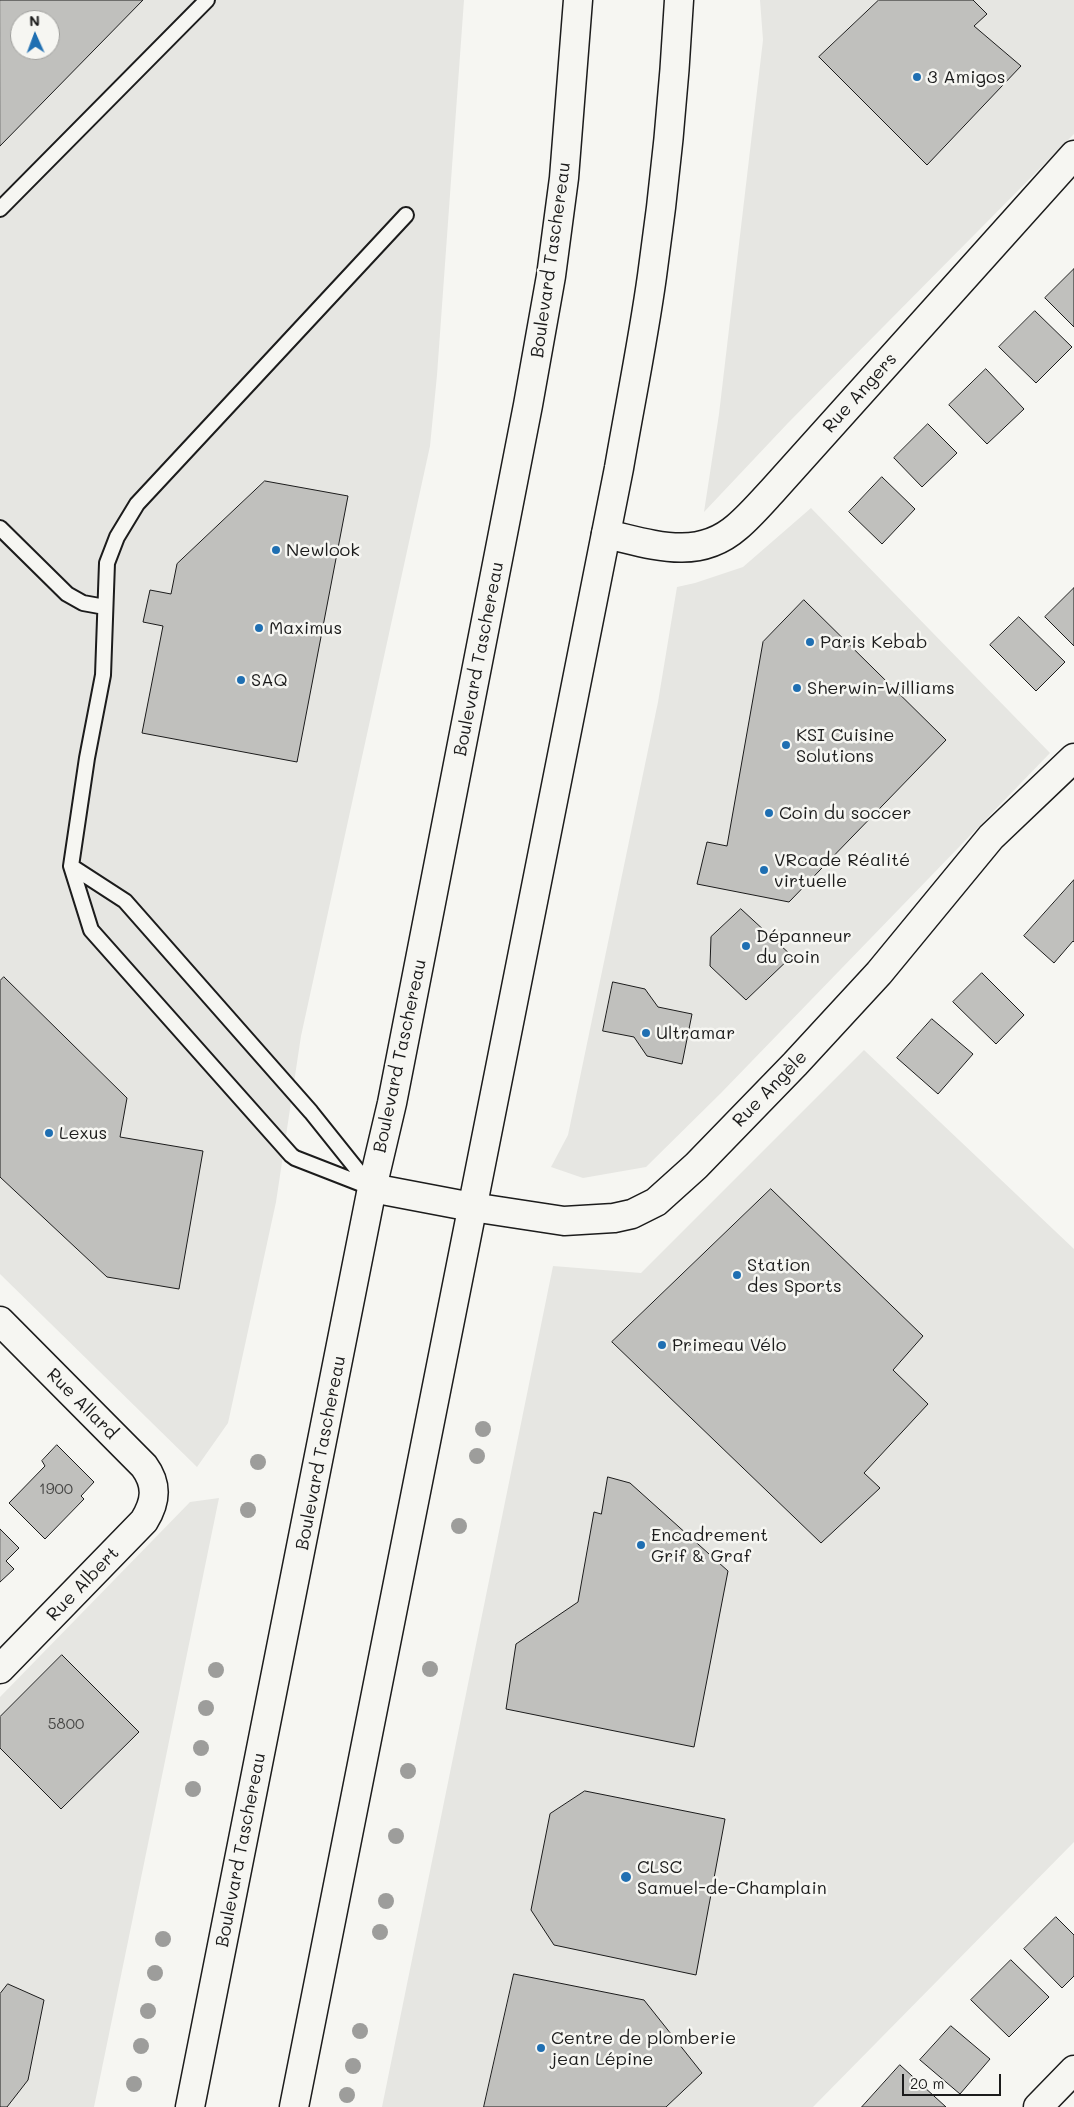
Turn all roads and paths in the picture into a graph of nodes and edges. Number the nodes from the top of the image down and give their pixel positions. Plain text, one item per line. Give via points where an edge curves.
1 (207, 0) edge
2 (578, 0) edge
3 (679, 0) edge
4 (1074, 155) edge
5 (0, 209) edge
6 (406, 215) dead end
7 (0, 528) edge
8 (606, 534) junction
9 (105, 607) junction
10 (1071, 767) edge
11 (71, 866) junction
12 (372, 1188) junction
13 (472, 1207) junction
14 (0, 1321) edge
15 (154, 1492) joint
16 (0, 1669) edge
17 (1074, 2070) edge
18 (190, 2107) edge
19 (294, 2107) edge
20 (1038, 2107) edge

1 - 5 lane
2 - 12 main road, Boulevard Taschereau via 564,178 544,318 392,1103
3 - 8 main road via 669,139 658,231 643,334
4 - 8 main road, Rue Angers via 736,528 711,543 692,548 656,545
6 - 9 lane via 137,504 117,537 107,563
7 - 9 lane via 67,594
8 - 13 main road
9 - 11 lane via 103,675
10 - 13 main road, Rue Angèle via 991,836 879,973 795,1064 663,1197 632,1214 603,1220 550,1219
11 - 12 lane via 124,902 311,1112
11 - 12 lane via 91,930 290,1155
12 - 13 main road, Rue Angèle
12 - 18 main road, Boulevard Taschereau
13 - 19 main road
14 - 15 main road, Rue Allard via 144,1466 152,1478
15 - 16 main road, Rue Albert via 152,1507 144,1521
17 - 20 main road

